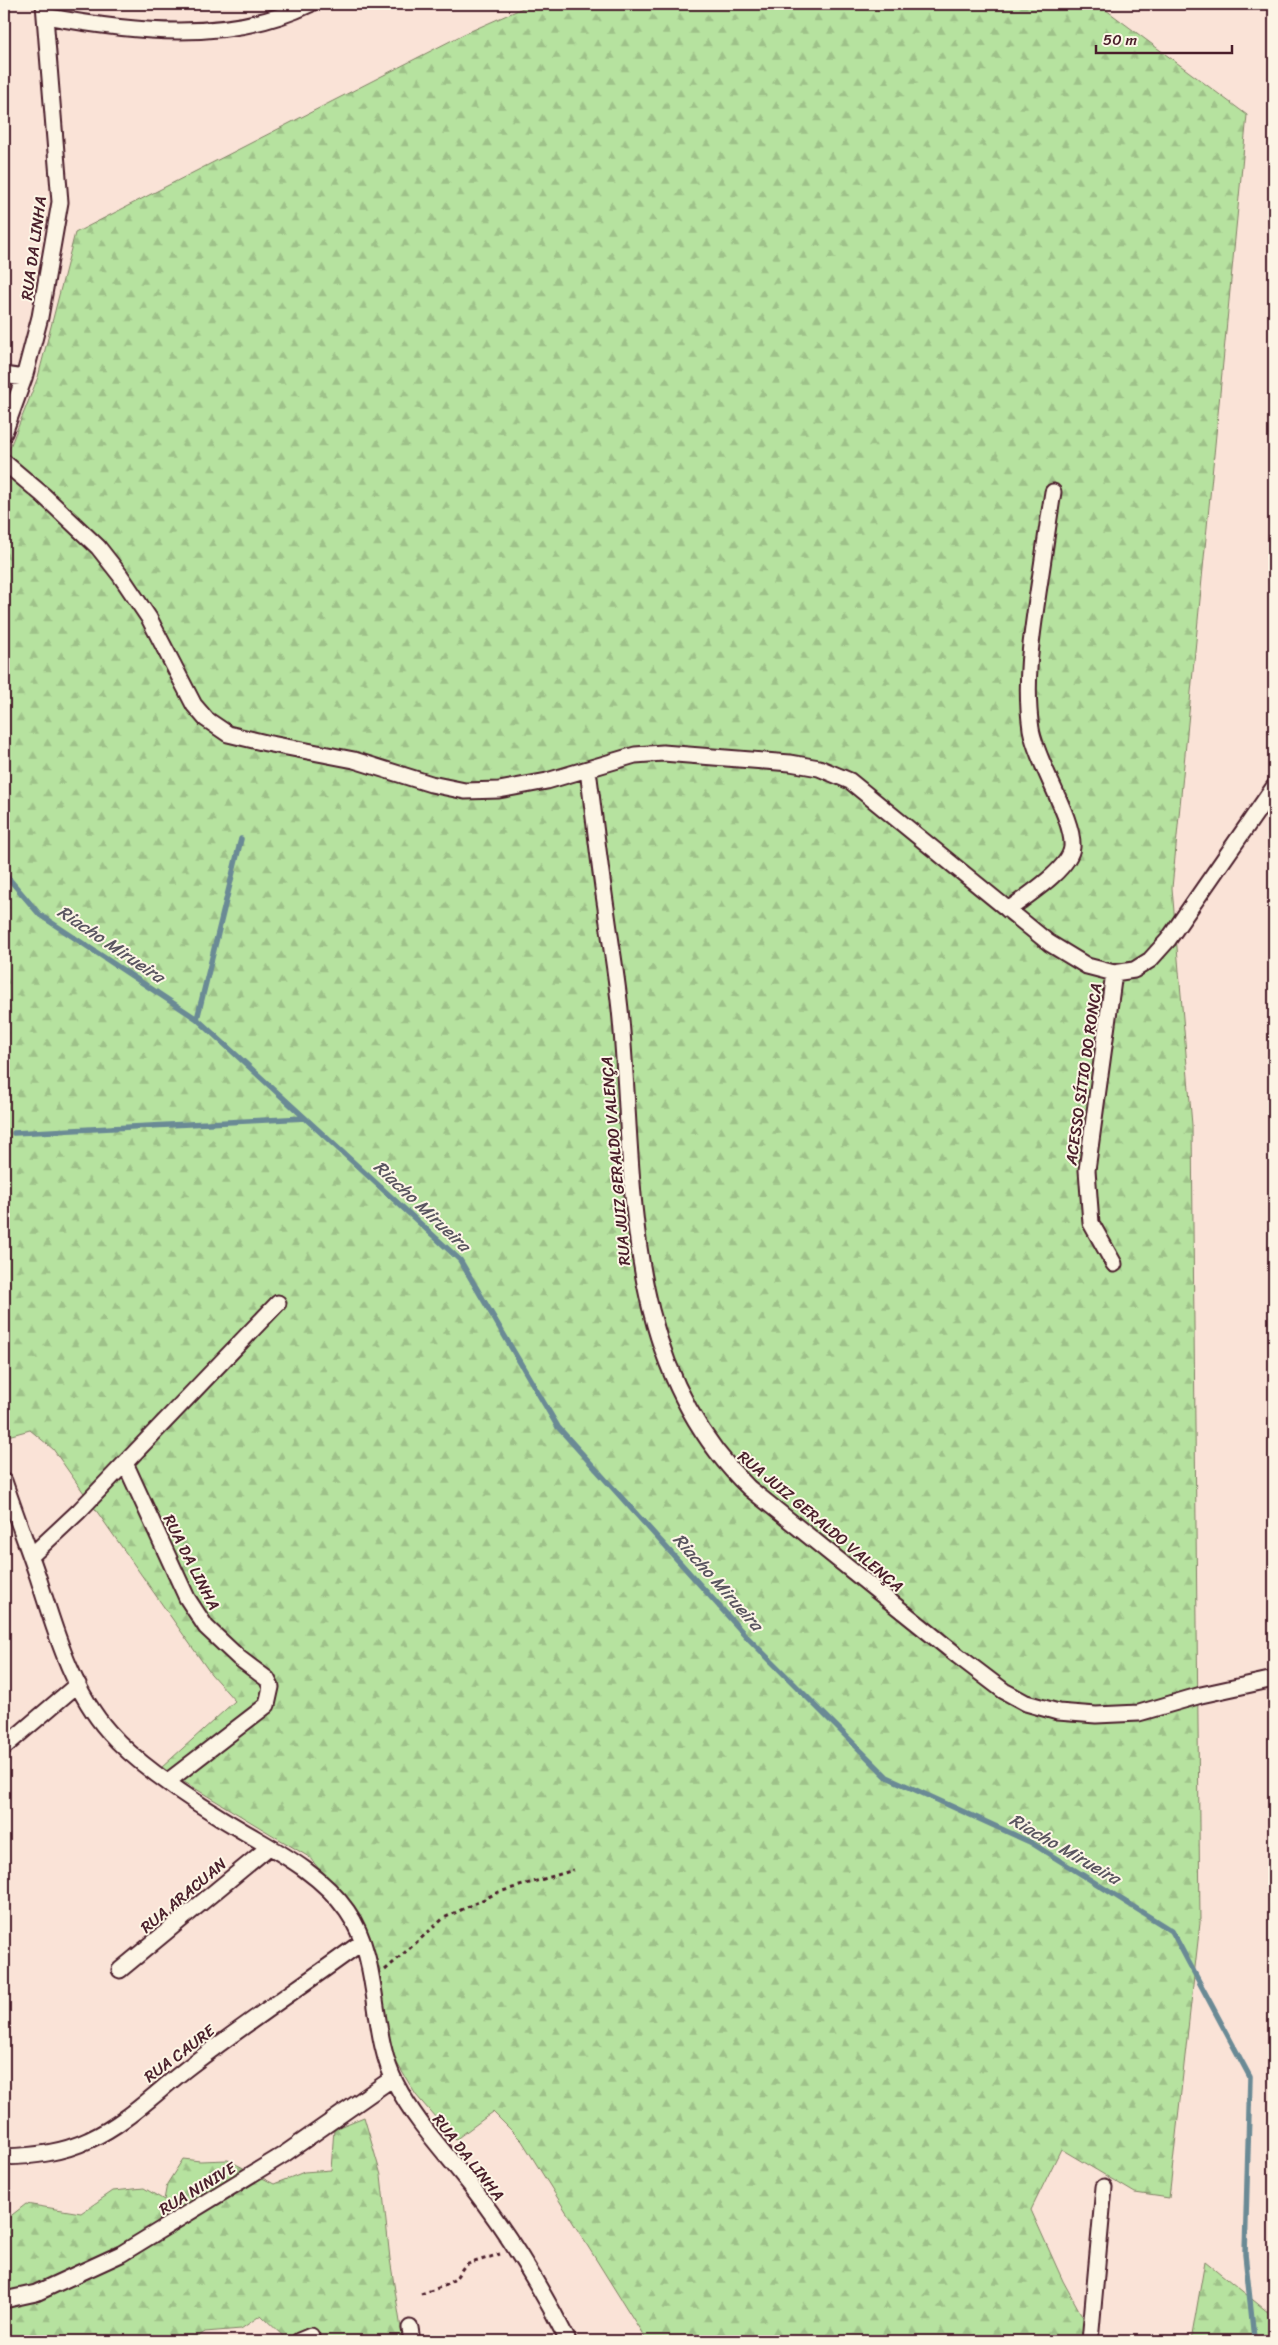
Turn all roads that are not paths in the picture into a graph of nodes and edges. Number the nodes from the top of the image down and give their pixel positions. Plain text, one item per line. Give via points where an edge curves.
1 (310, 4) edge
2 (44, 10) edge
3 (4, 375) edge
4 (24, 378) junction
5 (4, 433) edge
6 (4, 462) edge
7 (1053, 492) dead end
8 (588, 770) junction
9 (1274, 787) edge
10 (1008, 910) junction
11 (1114, 973) junction
12 (1114, 1264) dead end
13 (278, 1303) dead end
14 (124, 1463) junction
15 (4, 1481) edge
16 (31, 1556) junction
17 (1274, 1679) edge
18 (78, 1684) junction
19 (4, 1747) edge
20 (168, 1782) junction
21 (269, 1847) junction
22 (362, 1942) junction
23 (120, 1970) dead end
24 (393, 2078) junction
25 (4, 2157) edge
26 (1104, 2187) dead end
27 (4, 2300) edge
28 (568, 2341) edge
29 (1090, 2341) edge

1 - 2 street via 286,15 249,24 173,31 136,31
2 - 4 street, RUA DA LINHA via 60,202 40,317
3 - 4 street
4 - 5 street, RUA DA LINHA
6 - 8 street via 98,547 149,618 194,705 206,719 228,734 354,760 431,784 465,790 499,790 547,782
7 - 10 street via 1031,638 1028,700 1040,760 1067,822 1072,848 1060,868
8 - 10 street via 635,755 663,753 819,768 850,781
8 - 17 street, RUA JUIZ GERALDO VALENÇA via 621,1013 628,1136 642,1275 665,1360 681,1395 725,1464 749,1488 958,1656 1004,1691 1026,1702 1058,1712 1086,1715 1139,1713
9 - 11 street via 1168,940 1150,960 1134,970
10 - 11 street via 1049,943 1087,966
11 - 12 street, ACESSO SÍTIO DO RONCA via 1087,1170 1091,1223
13 - 14 street
14 - 16 street
14 - 20 street, RUA DA LINHA via 174,1572 206,1628 263,1674 271,1687 267,1705
15 - 16 street, RUA DA LINHA
16 - 18 street, RUA DA LINHA via 66,1659
18 - 19 street
18 - 20 street, RUA DA LINHA via 108,1731
20 - 21 street, RUA DA LINHA
21 - 22 street, RUA DA LINHA via 295,1862 328,1890 346,1909
21 - 23 street, RUA ARACUAN
22 - 24 street, RUA DA LINHA
22 - 25 street, RUA CAURE via 222,2041 122,2121 89,2140 52,2153
24 - 27 street, RUA NINIVE via 276,2160 121,2254 36,2293
24 - 28 street, RUA DA LINHA via 428,2135 485,2204 515,2249 545,2296
26 - 29 street

